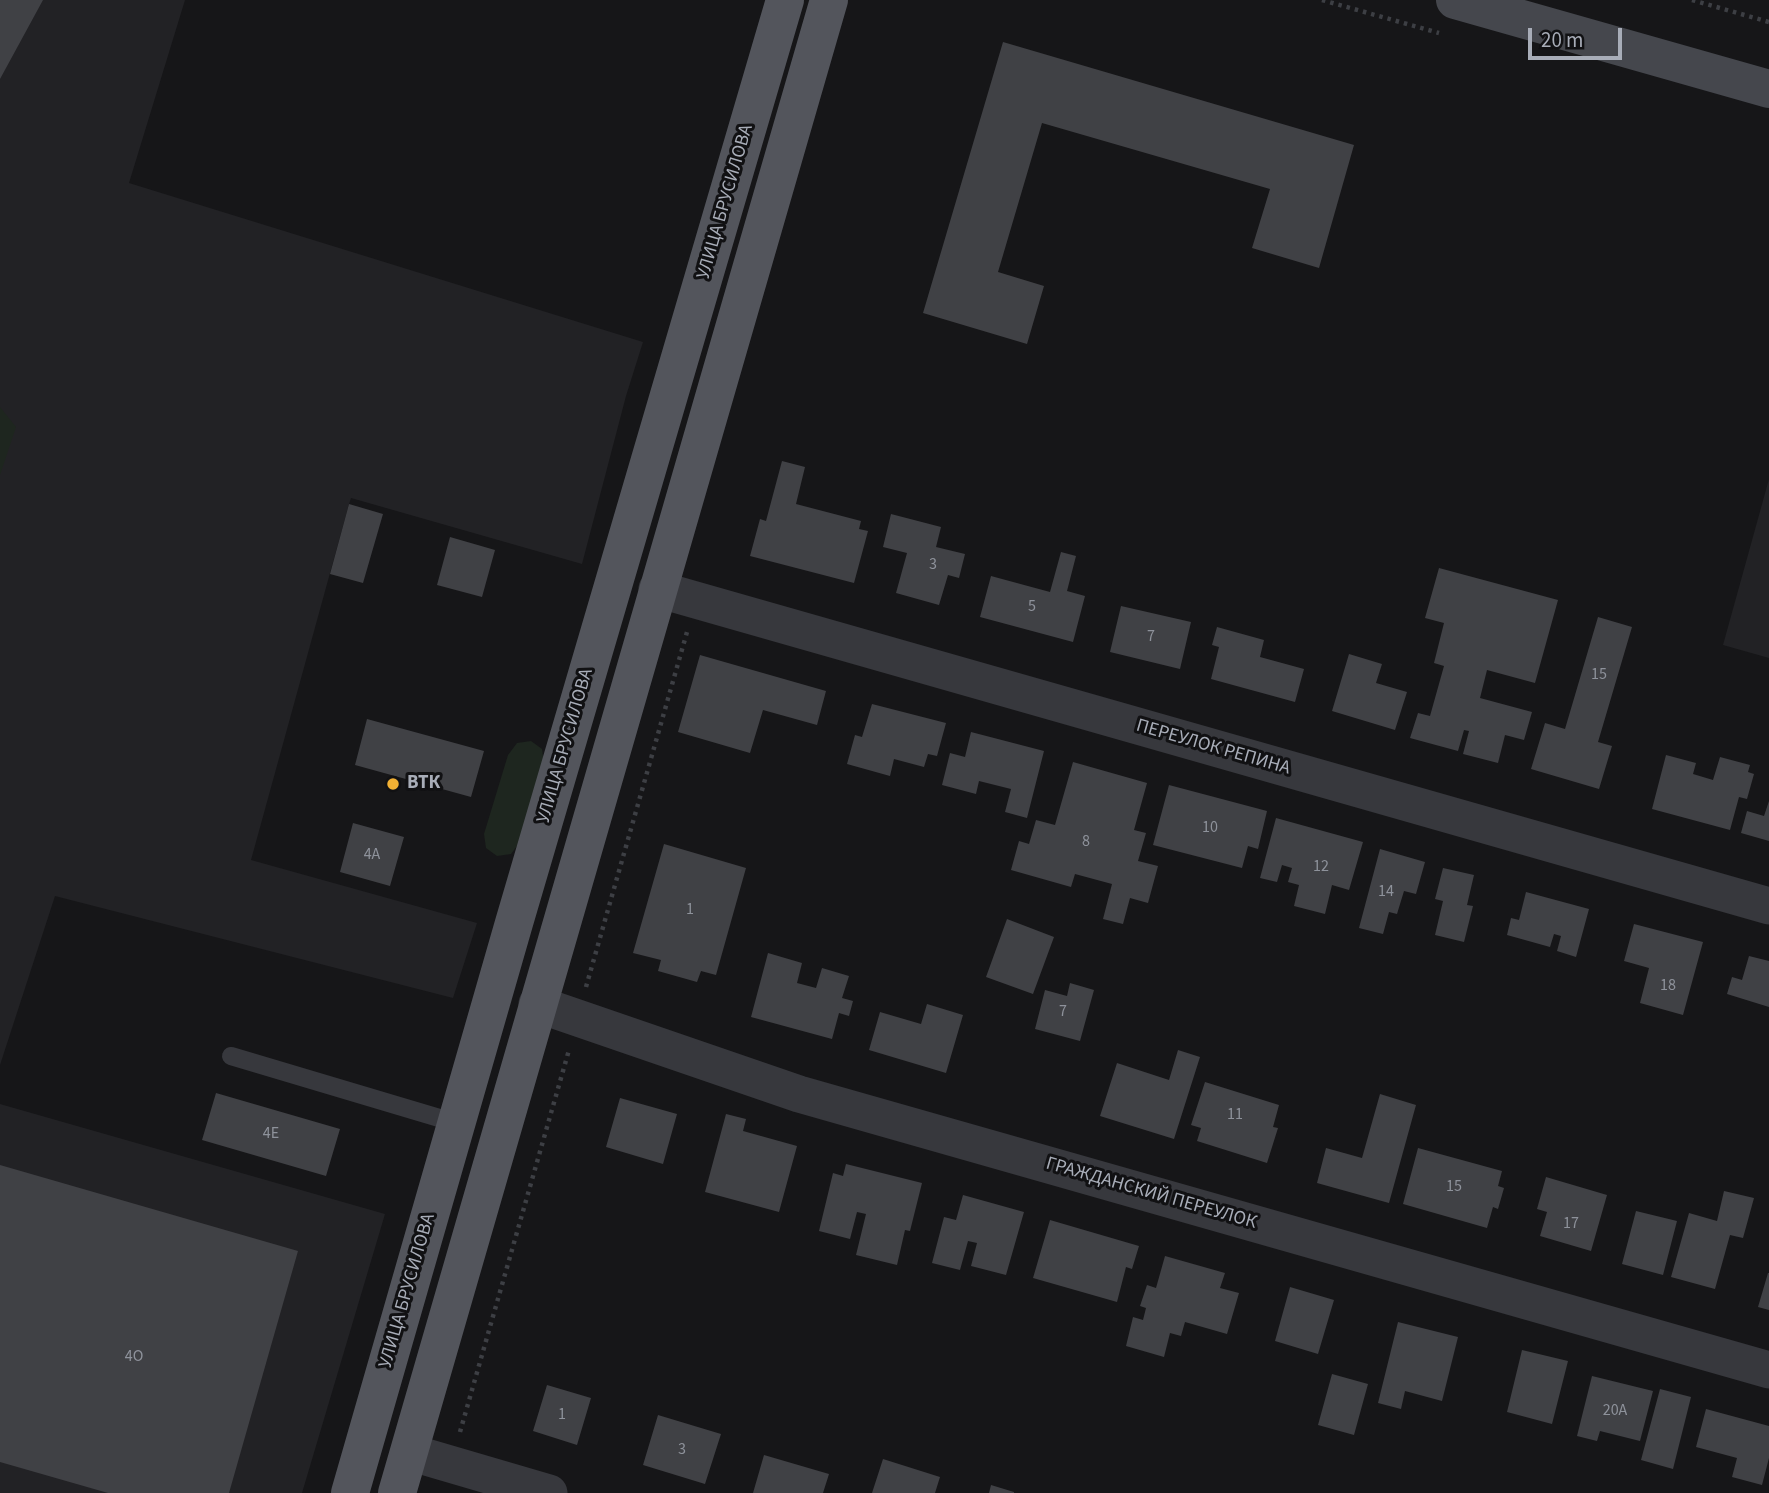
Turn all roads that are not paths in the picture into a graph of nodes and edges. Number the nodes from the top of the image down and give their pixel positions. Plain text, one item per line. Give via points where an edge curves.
1 (785, 0) edge
2 (829, 0) edge
3 (1460, 1) edge
4 (1769, 89) edge
5 (657, 589) junction
6 (1769, 906) edge
7 (537, 1004) junction
8 (231, 1056) dead end
9 (456, 1123) junction
10 (1769, 1370) edge
11 (409, 1452) junction
12 (350, 1493) edge
13 (397, 1493) edge
14 (549, 1493) edge

1 - 9 main road, УЛИЦА БРУСИЛОВА
2 - 5 main road
3 - 4 main road
5 - 6 street, ПЕРЕУЛОК РЕПИНА
5 - 7 main road
7 - 10 street, ГРАЖДАНСКИЙ ПЕРЕУЛОК via 799,1094
7 - 11 main road
8 - 9 lane
9 - 12 main road, УЛИЦА БРУСИЛОВА
11 - 13 main road
11 - 14 street

